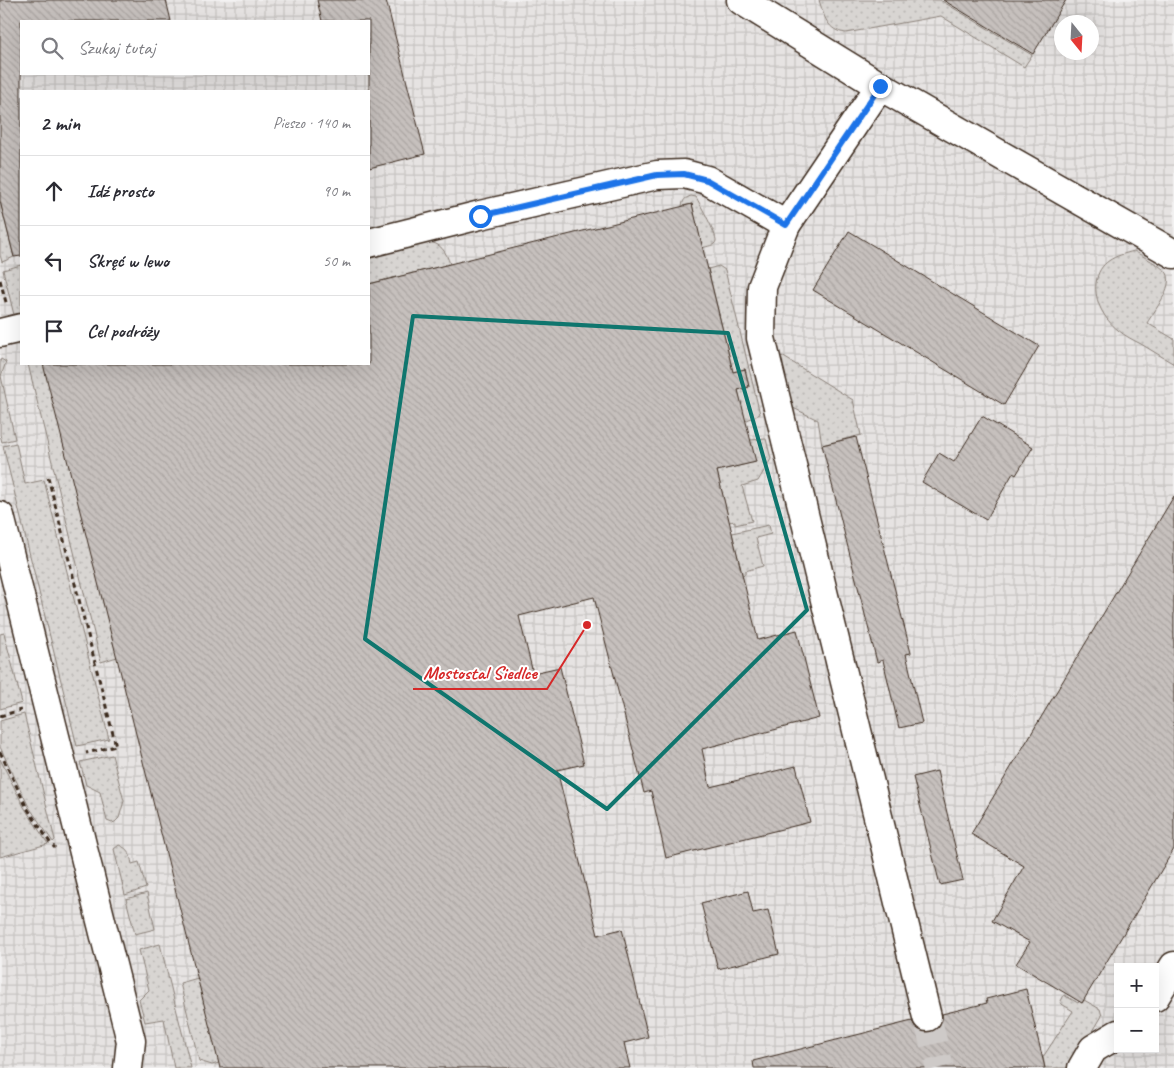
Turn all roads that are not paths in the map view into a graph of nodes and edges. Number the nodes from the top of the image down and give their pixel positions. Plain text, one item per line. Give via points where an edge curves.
1 (741, 0) edge
2 (880, 86) junction
3 (786, 225) junction
4 (370, 243) edge
5 (1174, 254) edge
6 (20, 328) edge
7 (0, 333) edge
8 (0, 516) edge
9 (1174, 966) edge
10 (1159, 990) edge
11 (927, 1017) tunnel mouth
12 (1114, 1036) edge
13 (128, 1068) edge
14 (1082, 1068) edge

1 - 2 lane
2 - 3 lane
2 - 5 lane
3 - 4 lane via 707,180 684,174 657,175
3 - 11 lane via 762,287 761,338
6 - 7 lane
8 - 13 lane via 131,1041
9 - 10 lane
12 - 14 lane via 1093,1048

